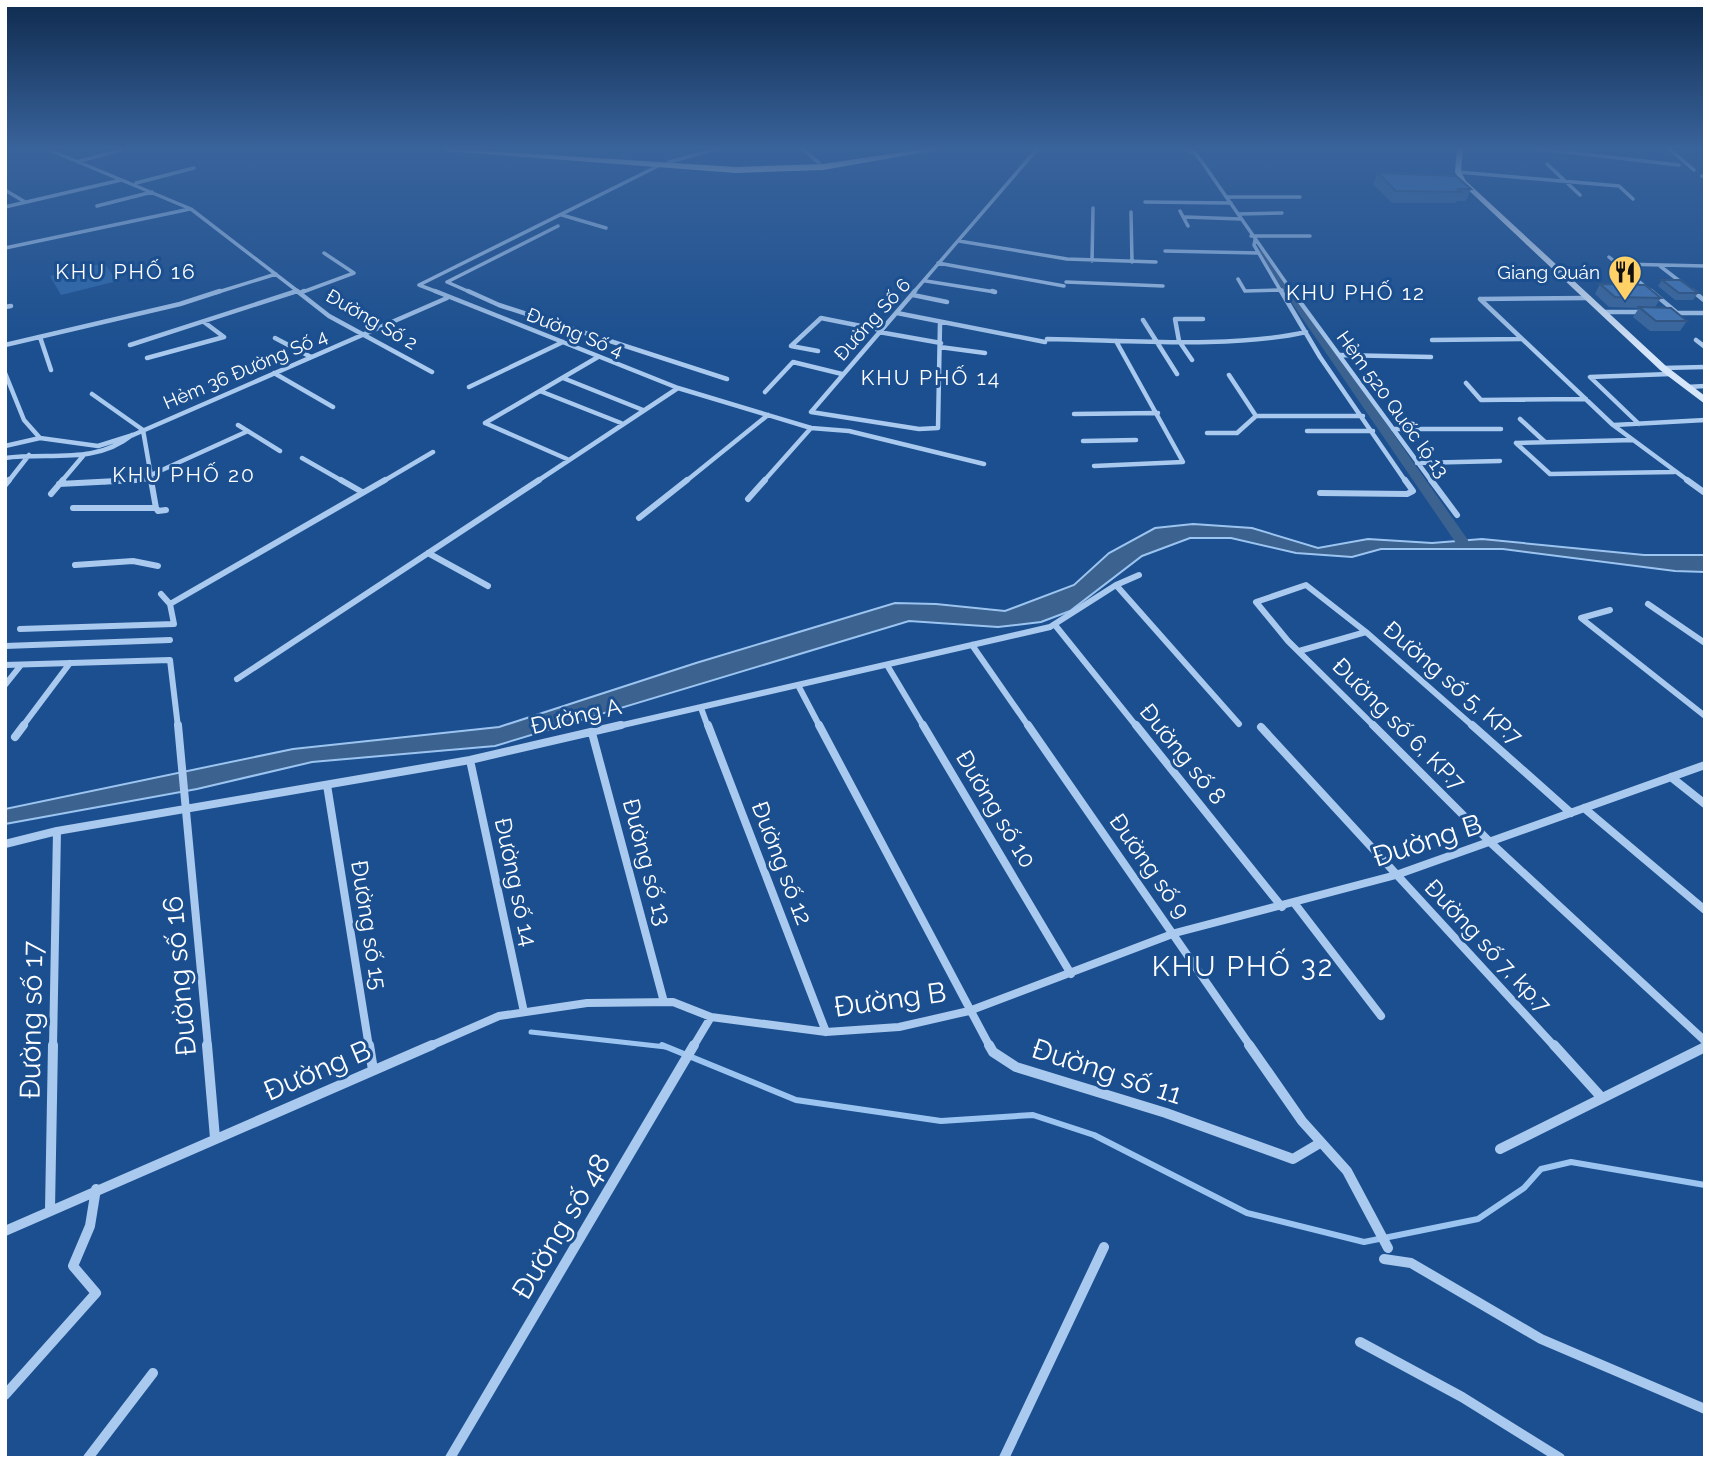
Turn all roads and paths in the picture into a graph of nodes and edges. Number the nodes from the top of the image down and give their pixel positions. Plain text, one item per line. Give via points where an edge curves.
1 (156, 216) edge
2 (201, 216) edge
3 (558, 216) edge
4 (565, 216) edge
5 (979, 216) edge
6 (1093, 216) edge
7 (1130, 216) edge
8 (1225, 216) edge
9 (1240, 216) edge
10 (1503, 216) edge
11 (1185, 217) joint
12 (558, 226) dead end
13 (1188, 226) dead end
14 (606, 228) dead end
15 (1310, 236) dead end
16 (1253, 238) junction
17 (958, 241) junction
18 (5, 248) edge
19 (1165, 251) dead end
20 (324, 253) dead end
21 (1258, 253) junction
22 (480, 254) junction
23 (1609, 257) dead end
24 (490, 258) junction
25 (1092, 261) junction
26 (1132, 262) junction
27 (1156, 262) dead end
28 (939, 263) junction
29 (1619, 264) junction
30 (1660, 265) junction
31 (1705, 266) edge
32 (276, 274) junction
33 (1238, 279) dead end
34 (926, 281) junction
35 (1163, 286) dead end
36 (1282, 290) junction
37 (299, 292) junction
38 (995, 292) dead end
39 (913, 295) junction
40 (447, 298) junction
41 (1589, 298) junction
42 (1705, 301) edge
43 (947, 302) dead end
44 (1604, 312) junction
45 (1653, 312) edge
46 (897, 313) junction
47 (1665, 313) edge
48 (1677, 313) junction
49 (1705, 313) edge
50 (1203, 319) dead end
51 (1143, 320) dead end
52 (204, 322) junction
53 (940, 323) junction
54 (880, 331) junction
55 (1306, 332) junction
56 (364, 334) junction
57 (40, 337) junction
58 (275, 338) dead end
59 (1521, 339) junction
60 (1432, 340) dead end
61 (1696, 340) dead end
62 (1116, 341) junction
63 (1155, 341) junction
64 (1179, 341) junction
65 (563, 342) junction
66 (5, 345) edge
67 (131, 345) dead end
68 (940, 345) junction
69 (1705, 347) edge
70 (818, 351) dead end
71 (985, 353) dead end
72 (1340, 355) junction
73 (598, 357) junction
74 (1431, 357) dead end
75 (147, 358) dead end
76 (311, 358) junction
77 (1192, 360) dead end
78 (1705, 367) edge
79 (51, 370) dead end
80 (1666, 371) junction
81 (432, 372) dead end
82 (5, 373) edge
83 (274, 373) junction
84 (842, 374) junction
85 (1177, 374) dead end
86 (1229, 375) dead end
87 (563, 378) junction
88 (727, 379) dead end
89 (1466, 383) dead end
90 (1705, 386) edge
91 (469, 387) dead end
92 (1687, 387) junction
93 (678, 388) junction
94 (9, 390) edge
95 (540, 391) junction
96 (765, 392) dead end
97 (92, 394) dead end
98 (1586, 399) junction
99 (1705, 401) edge
100 (333, 407) dead end
101 (643, 410) junction
102 (1158, 413) junction
103 (1074, 414) dead end
104 (768, 415) junction
105 (1256, 416) junction
106 (1363, 416) junction
107 (1520, 419) dead end
108 (1705, 420) edge
109 (621, 424) junction
110 (1639, 424) junction
111 (238, 425) dead end
112 (1613, 425) junction
113 (811, 428) junction
114 (1392, 429) junction
115 (1501, 429) dead end
116 (143, 430) junction
117 (248, 431) junction
118 (1307, 431) dead end
119 (1373, 431) junction
120 (1207, 433) dead end
121 (133, 435) junction
122 (40, 438) junction
123 (1136, 440) dead end
124 (1633, 440) junction
125 (1083, 441) dead end
126 (1545, 442) junction
127 (5, 446) edge
128 (280, 451) dead end
129 (433, 452) dead end
130 (29, 456) junction
131 (83, 456) junction
132 (5, 458) edge
133 (302, 458) dead end
134 (567, 459) junction
135 (1500, 461) dead end
136 (1417, 463) junction
137 (984, 464) dead end
138 (1094, 466) dead end
139 (1674, 472) junction
140 (151, 477) junction
141 (59, 484) junction
142 (5, 485) edge
143 (362, 492) junction
144 (1320, 493) dead end
145 (1705, 493) edge
146 (51, 494) dead end
147 (748, 499) dead end
148 (74, 508) dead end
149 (156, 508) junction
150 (166, 510) dead end
151 (1457, 515) dead end
152 (639, 518) dead end
153 (428, 553) junction
154 (75, 565) dead end
155 (158, 566) dead end
156 (1139, 575) dead end
157 (1306, 585) joint
158 (488, 586) dead end
159 (1115, 586) junction
160 (161, 594) dead end
161 (170, 604) junction
162 (1648, 604) dead end
163 (1610, 610) dead end
164 (1055, 625) junction
165 (20, 629) dead end
166 (1366, 632) junction
167 (170, 640) dead end
168 (1705, 643) edge
169 (972, 645) junction
170 (5, 646) edge
171 (1299, 651) junction
172 (70, 663) junction
173 (21, 664) junction
174 (5, 665) edge
175 (887, 665) junction
176 (237, 679) dead end
177 (5, 685) edge
178 (799, 687) junction
179 (701, 708) junction
180 (1705, 716) edge
181 (1240, 724) dead end
182 (1261, 727) dead end
183 (592, 733) junction
184 (15, 737) dead end
185 (470, 760) junction
186 (1705, 765) edge
187 (1671, 777) junction
188 (327, 785) junction
189 (1705, 804) edge
190 (1584, 808) junction
191 (188, 810) junction
192 (1571, 813) junction
193 (57, 831) junction
194 (1492, 843) junction
195 (5, 844) edge
196 (1396, 875) junction
197 (1295, 904) junction
198 (1282, 907) junction
199 (1705, 910) edge
200 (1175, 933) junction
201 (1071, 974) junction
202 (664, 1002) junction
203 (969, 1011) junction
204 (524, 1012) junction
205 (1381, 1016) dead end
206 (710, 1017) junction
207 (826, 1032) junction
208 (1705, 1041) edge
209 (1705, 1047) edge
210 (373, 1070) junction
211 (1602, 1098) junction
212 (215, 1138) junction
213 (1320, 1143) junction
214 (1500, 1149) dead end
215 (96, 1189) junction
216 (50, 1209) junction
217 (5, 1231) edge
218 (1104, 1247) dead end
219 (1360, 1342) dead end
220 (153, 1373) dead end
221 (5, 1395) edge
222 (1705, 1409) edge
223 (88, 1458) edge
224 (450, 1458) edge
225 (1004, 1458) edge
226 (1560, 1458) edge

1 - 18 street
2 - 32 street, Đường Số 2
3 - 22 street, Đường Số 4
4 - 14 street
5 - 17 street, Đường Số 6
6 - 25 street
7 - 26 street
8 - 11 street
9 - 16 street, Hẻm 520 Quốc lộ 13
10 - 41 main road
11 - 13 street
12 - 24 street
15 - 16 street
16 - 21 street
16 - 72 street, Hẻm 520 Quốc lộ 13
17 - 25 street
17 - 28 street, Đường Số 6
19 - 21 street
20 - 37 street via 354,273
21 - 36 street
22 - 24 street
22 - 40 street, Đường Số 4 via 419,285
23 - 29 street
24 - 88 street via 447,282 499,306
25 - 26 street
26 - 27 street
28 - 34 street, Đường Số 6
28 - 35 street via 1065,284
29 - 30 street
29 - 48 street
30 - 31 street
30 - 42 street
32 - 37 street, Đường Số 2
32 - 57 street via 180,304
33 - 36 street via 1245,291
34 - 38 street
34 - 39 street, Đường Số 6
36 - 55 street
37 - 52 street
37 - 56 street, Đường Số 2 via 329,316
39 - 43 street
39 - 46 street, Đường Số 6
40 - 56 street, Hẻm 36 Đường Số 4
40 - 65 street, Đường Số 4
41 - 44 main road
41 - 59 street via 1480,299
44 - 45 street
44 - 80 main road
46 - 53 street
46 - 54 street, Đường Số 6
47 - 48 street
48 - 49 street
50 - 64 street via 1175,319
51 - 63 street
52 - 67 street
52 - 75 street via 224,337
53 - 62 street via 1046,341
53 - 68 street
54 - 68 street
54 - 70 street via 821,318 791,345
54 - 84 street, Đường Số 6
55 - 64 street
55 - 106 street
56 - 76 street, Hẻm 36 Đường Số 4
56 - 81 street, Đường Số 2
57 - 66 street
57 - 79 street
58 - 76 street
59 - 60 street
59 - 98 street
61 - 69 street
62 - 63 street
62 - 102 street
63 - 64 street
63 - 85 street
64 - 77 street
65 - 73 street, Đường Số 4
65 - 91 street
68 - 71 street
68 - 84 street, Đường Số 6 via 938,428 811,412
72 - 74 street
72 - 114 street, Hẻm 520 Quốc lộ 13
73 - 87 street
73 - 93 street, Đường Số 4
76 - 83 street, Hẻm 36 Đường Số 4
78 - 80 street
80 - 92 main road
80 - 110 street via 1590,377
82 - 94 street
83 - 100 street
83 - 116 street, Hẻm 36 Đường Số 4
84 - 96 street via 793,362
86 - 105 street
87 - 95 street
87 - 101 street
89 - 98 street via 1481,400
90 - 92 street
92 - 99 main road
93 - 101 street
93 - 104 street, Đường Số 4
94 - 122 street
95 - 109 street
95 - 134 street via 485,423
97 - 116 street
98 - 112 street
101 - 109 street
102 - 103 street
102 - 138 street via 1182,463
104 - 113 street, Đường Số 4
104 - 152 street
105 - 106 street
105 - 120 street via 1237,433
106 - 119 street
107 - 126 street
108 - 110 street
109 - 134 street
110 - 112 street
111 - 117 street
112 - 124 street
113 - 137 street, Đường Số 4 via 849,431
113 - 147 street
114 - 115 street
114 - 136 street, Hẻm 520 Quốc lộ 13
116 - 121 street, Hẻm 36 Đường Số 4
116 - 140 street
117 - 128 street
117 - 140 street
118 - 119 street
119 - 144 street via 1412,493
121 - 122 street, Hẻm 36 Đường Số 4 via 98,446
121 - 131 street, Hẻm 36 Đường Số 4 via 125,443
122 - 127 street, Hẻm 36 Đường Số 4
123 - 125 street
124 - 126 street
124 - 139 street
126 - 139 street via 1516,443 1550,474
129 - 143 street
130 - 131 street, Hẻm 36 Đường Số 4
130 - 132 street, Hẻm 36 Đường Số 4
130 - 142 street
131 - 141 street
133 - 143 street
134 - 153 street
135 - 136 street
136 - 151 street, Hẻm 520 Quốc lộ 13
139 - 145 street
140 - 141 street
140 - 149 street
141 - 146 street
143 - 161 street
148 - 149 street
149 - 150 street via 158,512
153 - 158 street
153 - 176 street
154 - 155 street via 133,561
156 - 159 street, Đường A
157 - 166 street, Đường số 5, KP.7
157 - 171 street, Đường số 6, KP.7 via 1256,603
159 - 164 street, Đường A
159 - 181 street
160 - 161 street
161 - 165 street via 174,624
162 - 168 street
163 - 180 street via 1581,618
164 - 169 street, Đường A
164 - 198 street, Đường số 8
166 - 171 street
166 - 192 street, Đường số 5, KP.7
167 - 170 street
169 - 175 street, Đường A
169 - 200 street, Đường số 9
171 - 194 street, Đường số 6, KP.7
172 - 173 street
172 - 184 street
172 - 191 street, Đường số 16 via 170,660
173 - 174 street
173 - 177 street
175 - 178 street, Đường A
175 - 201 street, Đường số 10
178 - 179 street, Đường A
178 - 203 street, Đường số 11
179 - 183 street, Đường A
179 - 207 street, Đường số 12
182 - 196 street, Đường số 7, kp.7
183 - 185 street, Đường A
183 - 202 street, Đường số 13
185 - 188 street, Đường A
185 - 204 street, Đường số 14
186 - 187 street, Đường B
187 - 189 street
187 - 190 street, Đường B
188 - 191 street, Đường A
188 - 210 street, Đường số 15
190 - 192 street, Đường B
190 - 199 street
191 - 193 street, Đường A
191 - 212 street, Đường số 16
192 - 194 street, Đường B
193 - 195 street, Đường A
193 - 216 street, Đường số 17
194 - 196 street, Đường B
194 - 208 street, Đường số 6, KP.7
196 - 197 street, Đường B
196 - 211 street, Đường số 7, kp.7
197 - 198 street, Đường B
197 - 205 street
198 - 200 street, Đường B
200 - 201 street, Đường B
200 - 213 street, Đường số 9
201 - 203 street, Đường B
202 - 204 street, Đường B via 587,1003
202 - 206 street, Đường B
203 - 207 street, Đường B via 899,1027
203 - 213 street, Đường số 11 via 993,1052 1016,1068 1166,1113 1293,1159
204 - 210 street, Đường B via 499,1016
206 - 207 street, Đường B
206 - 224 street, Đường số 48
209 - 211 street
210 - 212 street, Đường B
211 - 214 street
212 - 215 street, Đường B
213 - 222 street, Đường số 9 via 1347,1171 1386,1253 1541,1339
215 - 216 street, Đường B
215 - 221 street via 90,1226 73,1266 96,1293
216 - 217 street, Đường B
218 - 225 street
219 - 226 street via 1462,1397
220 - 223 street

